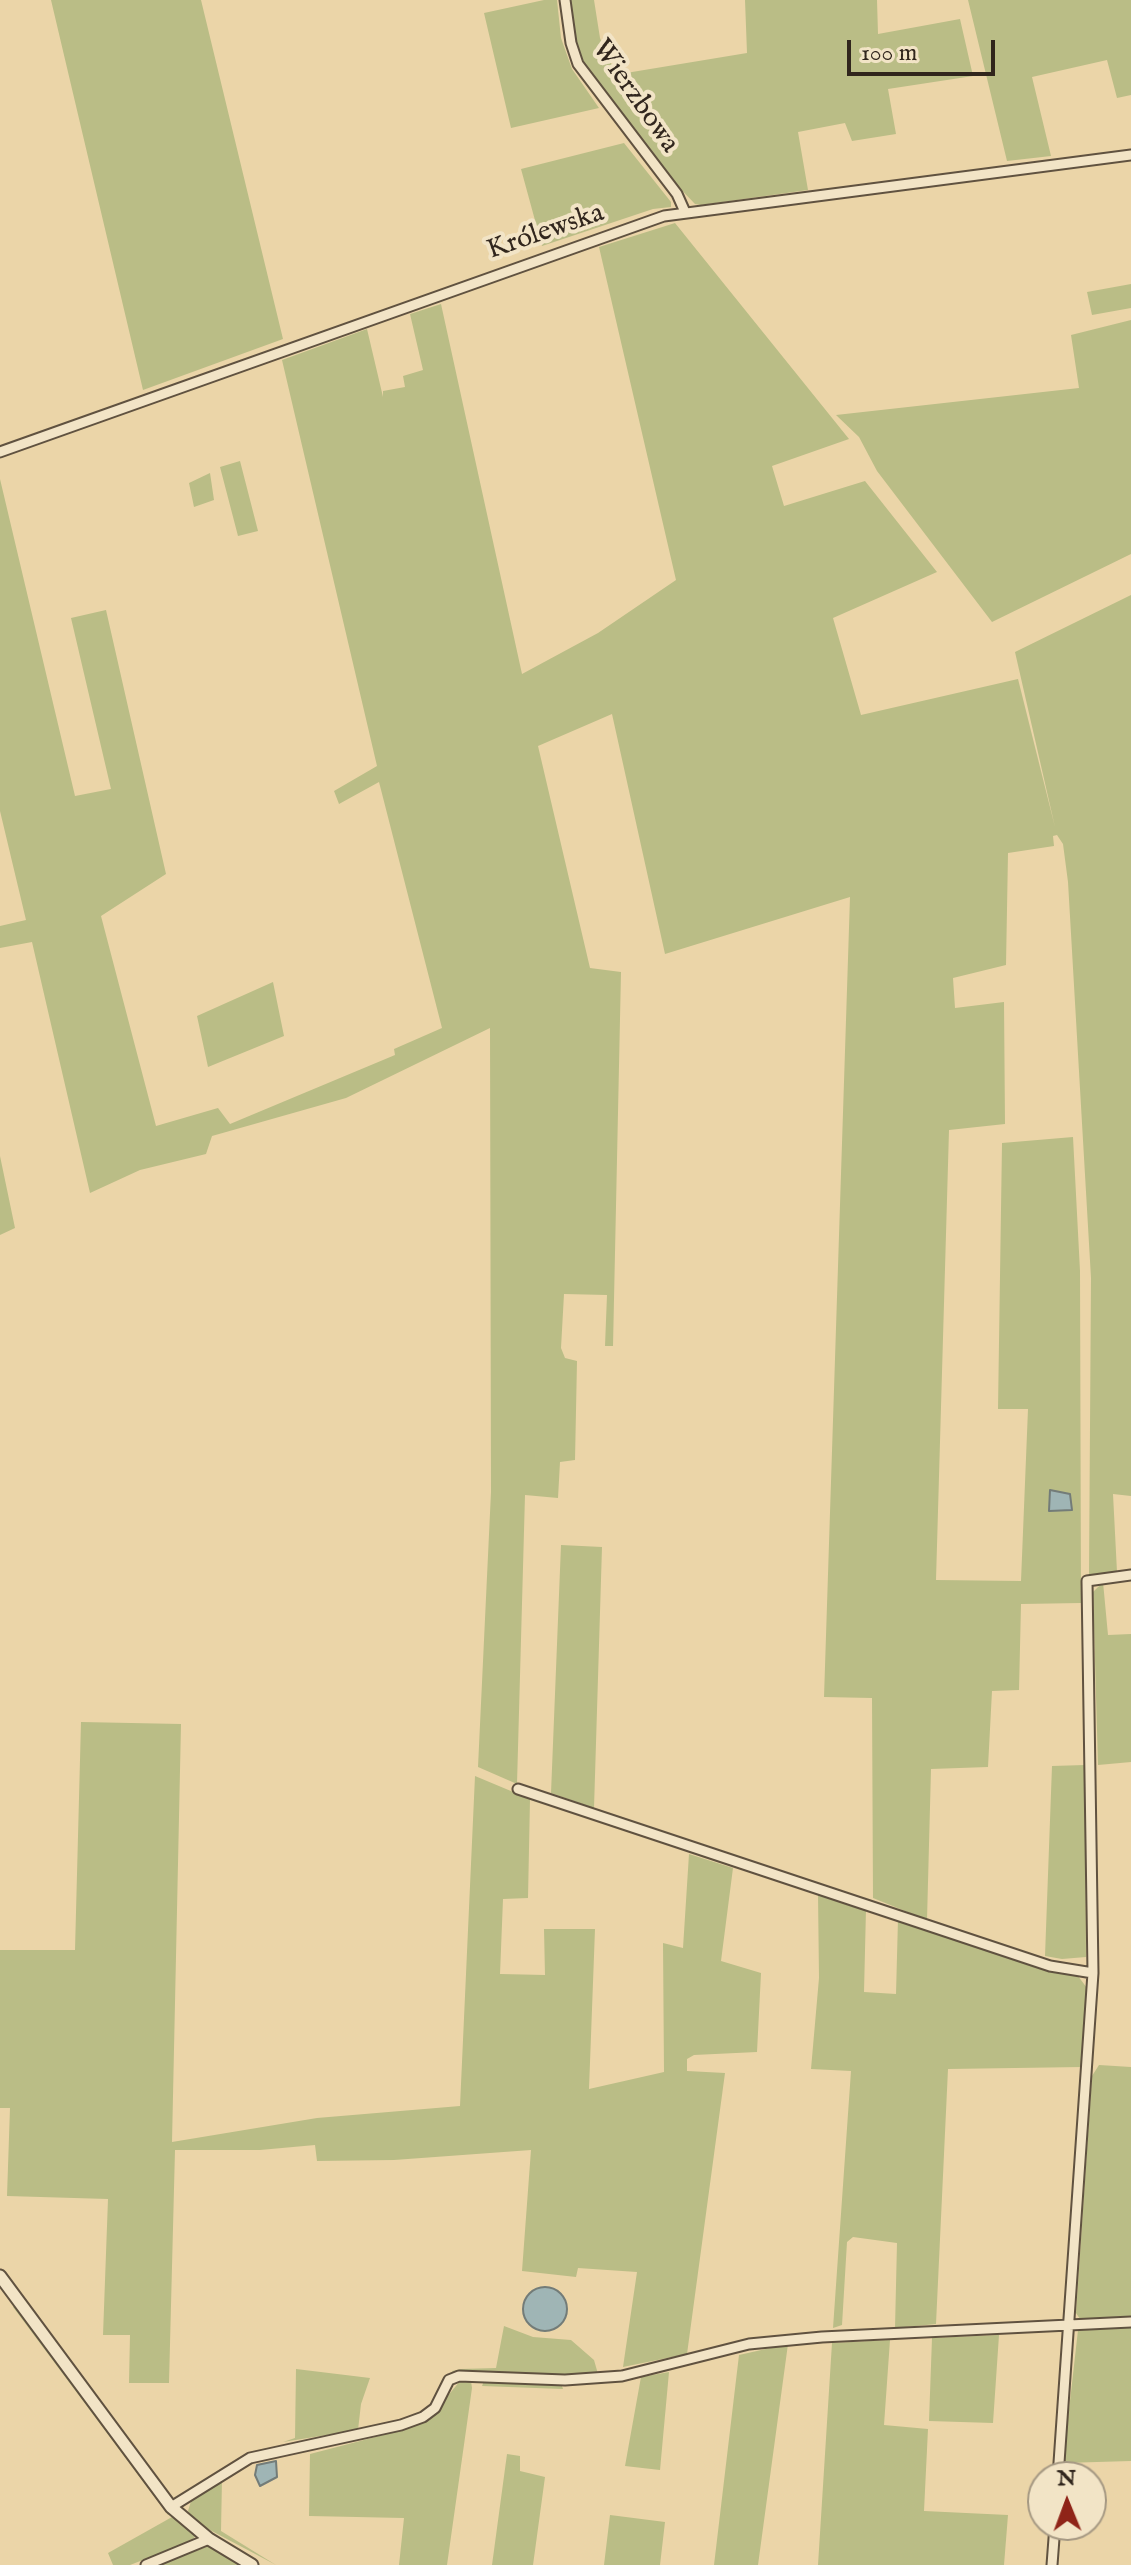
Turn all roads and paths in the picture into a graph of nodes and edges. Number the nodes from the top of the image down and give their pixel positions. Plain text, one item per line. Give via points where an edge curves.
1 (565, 0) edge
2 (1131, 155) edge
3 (685, 212) junction
4 (0, 452) edge
5 (1131, 1575) edge
6 (518, 1789) dead end
7 (1093, 1973) junction
8 (0, 2276) edge
9 (1131, 2322) edge
10 (1069, 2325) junction
11 (1059, 2461) edge
12 (171, 2507) junction
13 (209, 2539) junction
14 (1054, 2541) edge
15 (146, 2565) edge
16 (252, 2565) edge
17 (1052, 2565) edge

1 - 3 street, Wierzbowa via 581,69 677,194
2 - 3 street, Królewska
3 - 4 street, Królewska via 500,272
5 - 7 street via 1087,1581
6 - 7 street via 1050,1966
7 - 10 street
8 - 12 street
9 - 10 street
10 - 11 street
10 - 12 street via 749,2344 622,2376 459,2376 449,2380 435,2408 423,2417 250,2458
12 - 13 street
13 - 15 street
13 - 16 street
14 - 17 street

